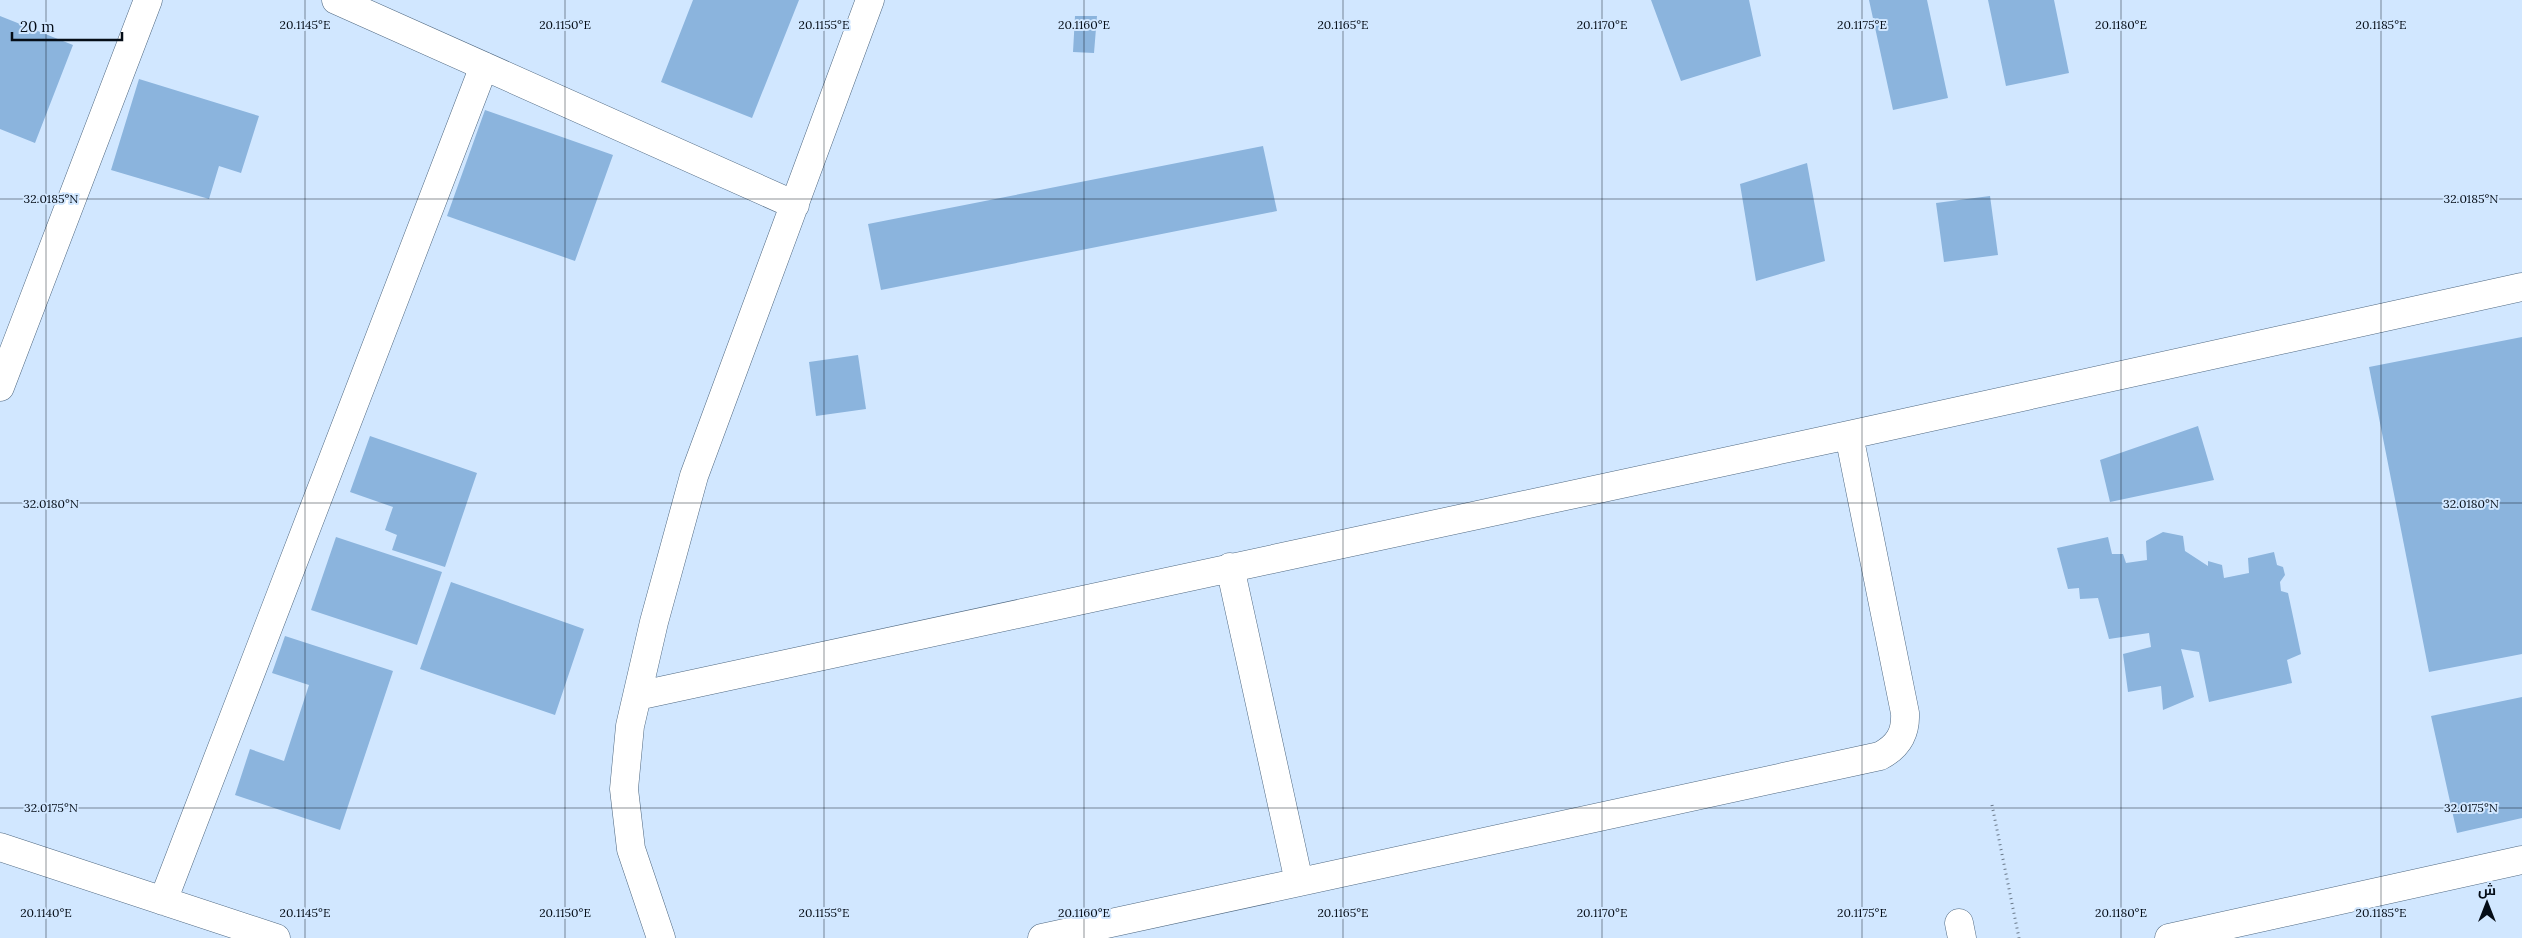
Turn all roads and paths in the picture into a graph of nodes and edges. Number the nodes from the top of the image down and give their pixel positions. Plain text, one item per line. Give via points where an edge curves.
1 (148, 0) edge
2 (336, 0) edge
3 (870, 0) edge
4 (484, 66) junction
5 (794, 205) junction
6 (2522, 287) edge
7 (0, 387) edge
8 (1849, 435) junction
9 (1230, 567) junction
10 (637, 696) junction
11 (1992, 804) dead end
12 (0, 847) edge
13 (2522, 860) edge
14 (1299, 882) junction
15 (163, 901) junction
16 (276, 938) edge
17 (661, 938) edge
18 (1042, 938) edge
19 (2019, 938) edge
20 (2169, 938) edge

1 - 7 street
2 - 4 street
3 - 5 street
4 - 5 street
4 - 15 street
5 - 10 street via 694,476
6 - 8 street
8 - 9 street
8 - 14 street via 1905,713 1901,739 1892,750 1880,756
9 - 10 street
9 - 14 street
10 - 17 street via 626,758 626,817 631,849
11 - 19 path
12 - 15 street
13 - 20 street
14 - 18 street
15 - 16 street

